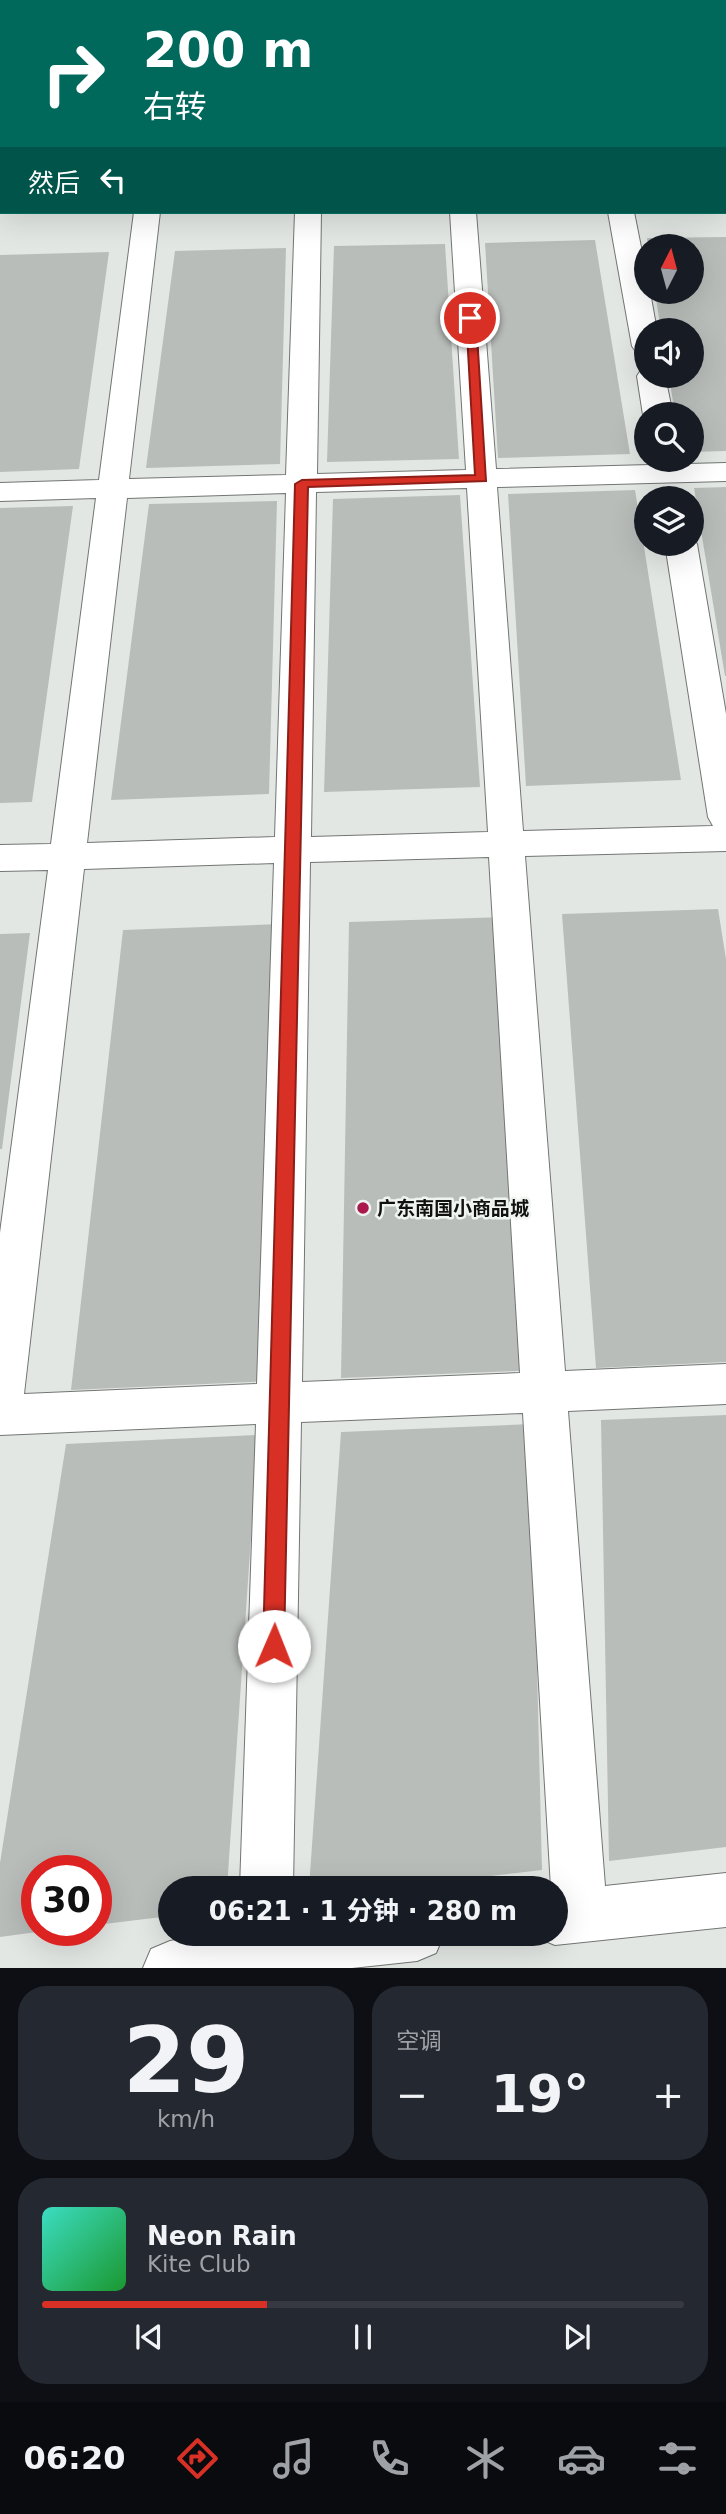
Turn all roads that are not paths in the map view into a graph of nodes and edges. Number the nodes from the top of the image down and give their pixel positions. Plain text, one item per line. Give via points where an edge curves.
1 (147, 214) edge
2 (308, 214) edge
3 (463, 214) edge
4 (621, 214) edge
5 (641, 318) edge
6 (726, 472) edge
7 (481, 478) junction
8 (670, 478) edge
9 (302, 484) junction
10 (113, 489) junction
11 (0, 492) edge
12 (683, 556) edge
13 (726, 817) edge
14 (726, 838) edge
15 (507, 844) junction
16 (293, 850) junction
17 (68, 856) junction
18 (0, 858) edge
19 (726, 1384) edge
20 (544, 1392) junction
21 (280, 1404) junction
22 (0, 1406) edge
23 (0, 1415) edge
24 (267, 1876) edge
25 (566, 1876) edge
26 (726, 1900) edge
27 (568, 1917) edge
28 (254, 1946) edge
29 (170, 1968) edge

1 - 10 street
2 - 9 street
3 - 7 street
4 - 5 street
6 - 8 street
7 - 8 street
7 - 9 street
7 - 15 street
9 - 10 street
9 - 16 street
10 - 11 street
10 - 17 street
12 - 13 street
14 - 15 street
15 - 16 street
15 - 20 street
16 - 17 street
16 - 21 street
17 - 18 street
17 - 22 street
19 - 20 street
20 - 21 street
20 - 25 street
21 - 23 street
21 - 24 street
26 - 27 street
28 - 29 street

